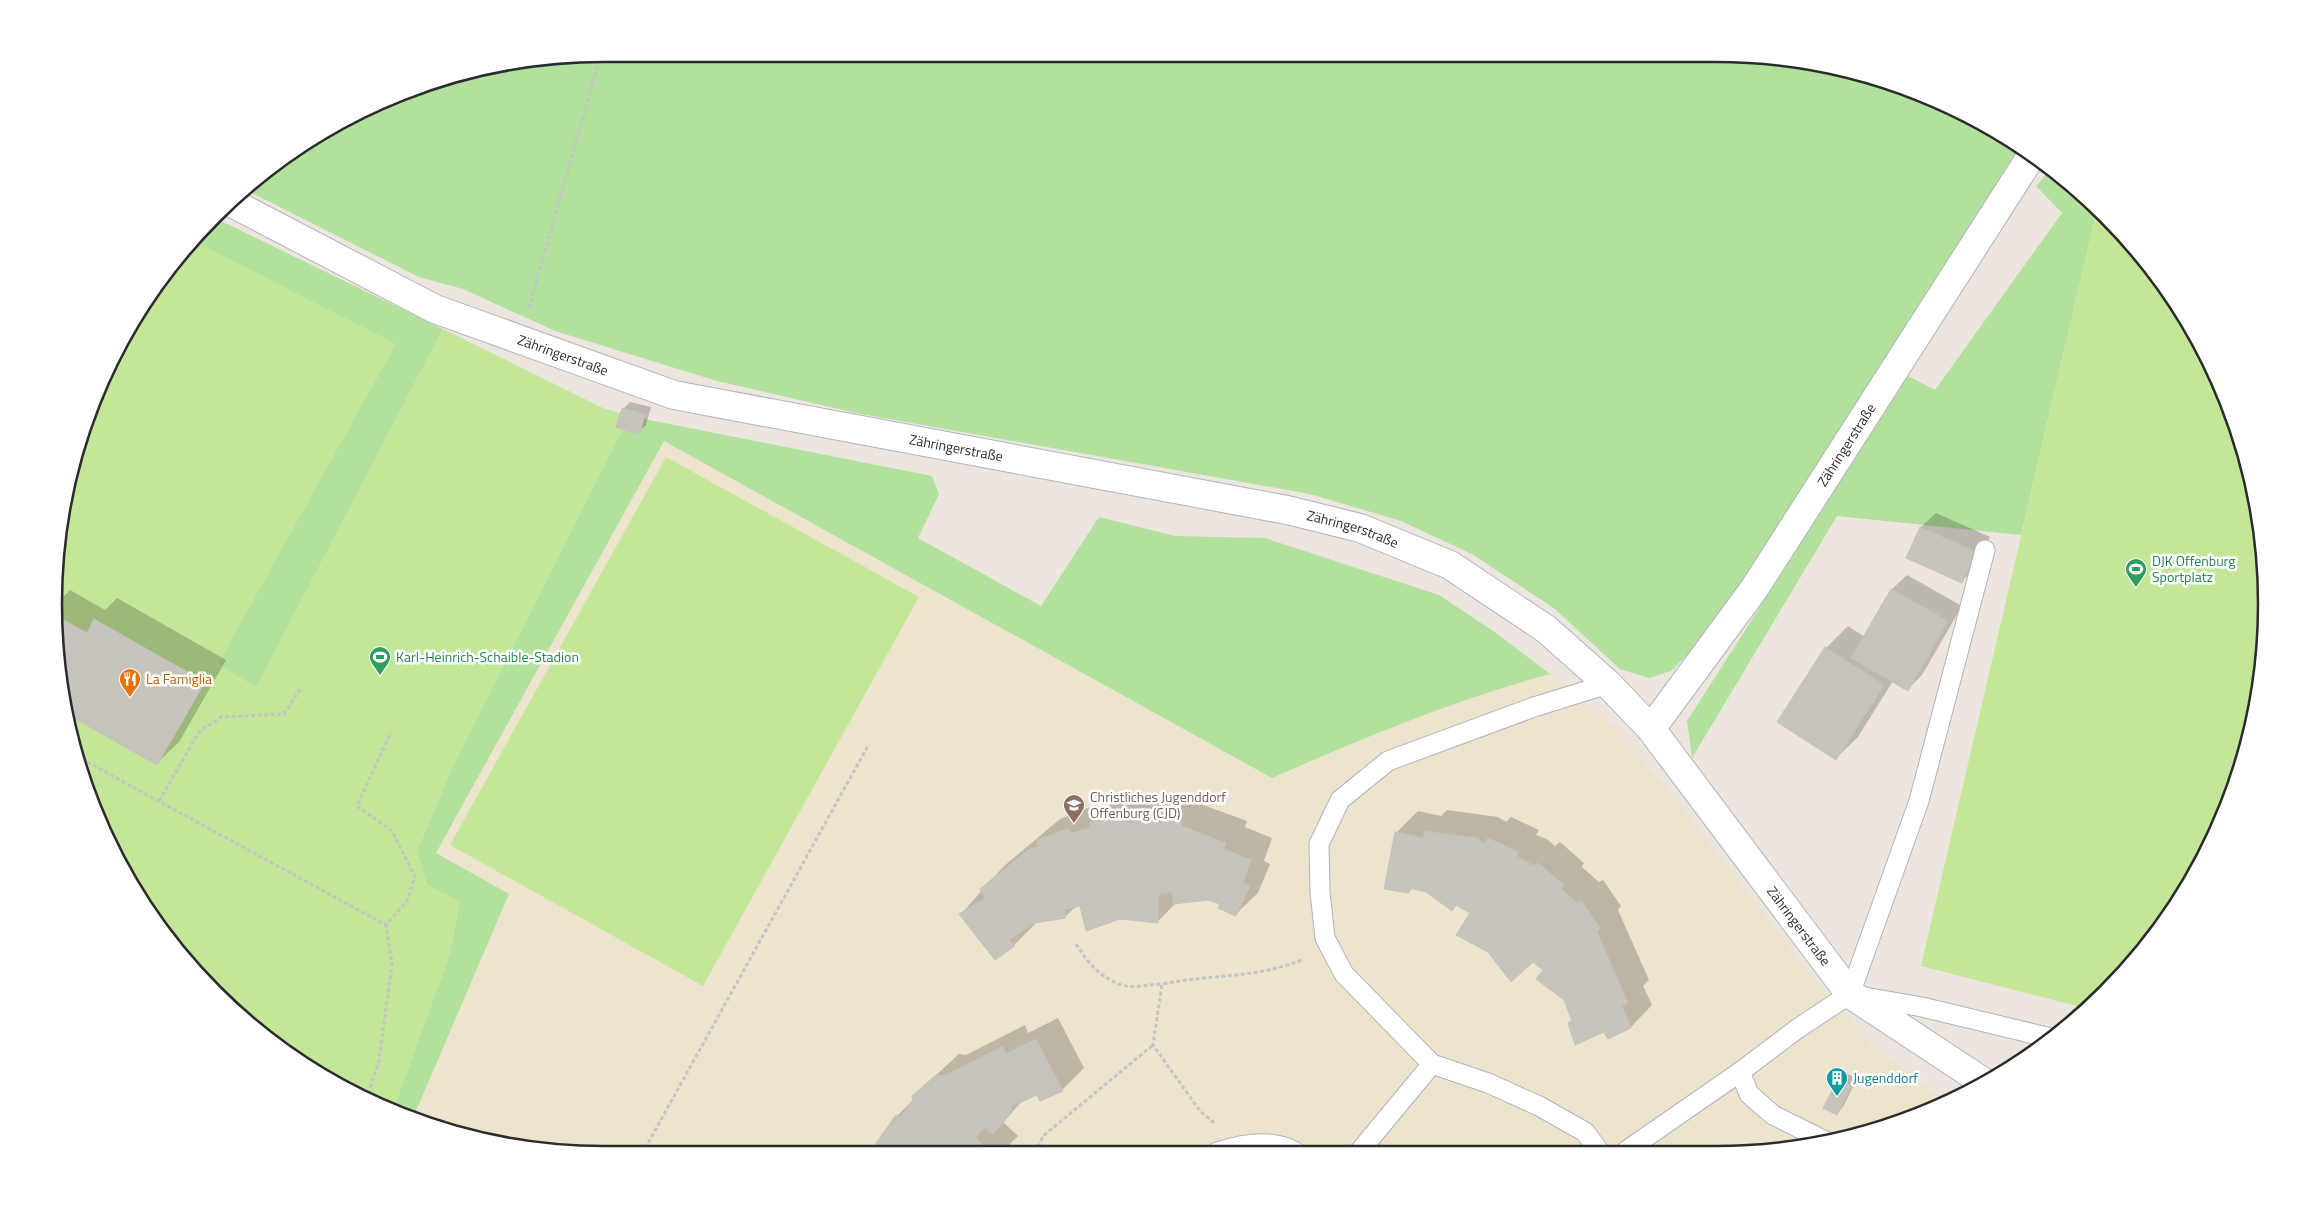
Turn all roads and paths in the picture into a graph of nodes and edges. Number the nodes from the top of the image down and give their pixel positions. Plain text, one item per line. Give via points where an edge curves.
1 (599, 62) edge
2 (2028, 162) edge
3 (238, 205) edge
4 (520, 340) junction
5 (1985, 550) dead end
6 (1608, 684) junction
7 (302, 688) dead end
8 (1651, 729) junction
9 (391, 732) dead end
10 (869, 744) dead end
11 (86, 761) edge
12 (159, 801) junction
13 (386, 925) junction
14 (1076, 944) dead end
15 (1330, 948) junction
16 (1162, 984) junction
17 (1850, 994) junction
18 (2043, 1036) edge
19 (1153, 1044) junction
20 (1432, 1064) junction
21 (1740, 1072) junction
22 (1978, 1079) edge
23 (368, 1093) edge
24 (1817, 1137) edge
25 (1239, 1144) junction
26 (646, 1146) edge
27 (1039, 1146) edge
28 (1233, 1146) edge
29 (1276, 1146) edge
30 (1364, 1146) edge
31 (1595, 1146) edge
32 (1633, 1146) edge

1 - 4 path
2 - 8 street, Zähringerstraße via 1754,589
3 - 4 street, Zähringerstraße via 435,309
4 - 6 street, Zähringerstraße via 674,395 1287,510 1360,528 1450,565 1546,629
5 - 17 lane via 1919,801
6 - 8 street, Zähringerstraße
6 - 15 lane via 1534,707 1388,761 1340,800 1319,844 1322,911 1325,938
7 - 12 path via 284,714 221,717 199,732
8 - 17 street, Zähringerstraße
9 - 13 path via 357,806 392,831 415,877 407,901
10 - 26 path
11 - 12 path
12 - 13 path
13 - 23 path via 392,964 379,1061
14 - 16 path via 1089,964 1109,980 1127,986
15 - 16 path via 1260,973
15 - 20 lane via 1344,974
16 - 19 path
17 - 18 lane via 1922,1007
17 - 21 lane
17 - 22 street, Zähringerstraße
19 - 25 path via 1200,1111
19 - 27 path via 1043,1136
20 - 30 lane
20 - 31 lane via 1539,1106 1585,1132
21 - 24 lane via 1749,1094 1773,1115
21 - 32 lane
25 - 28 lane
25 - 29 lane

